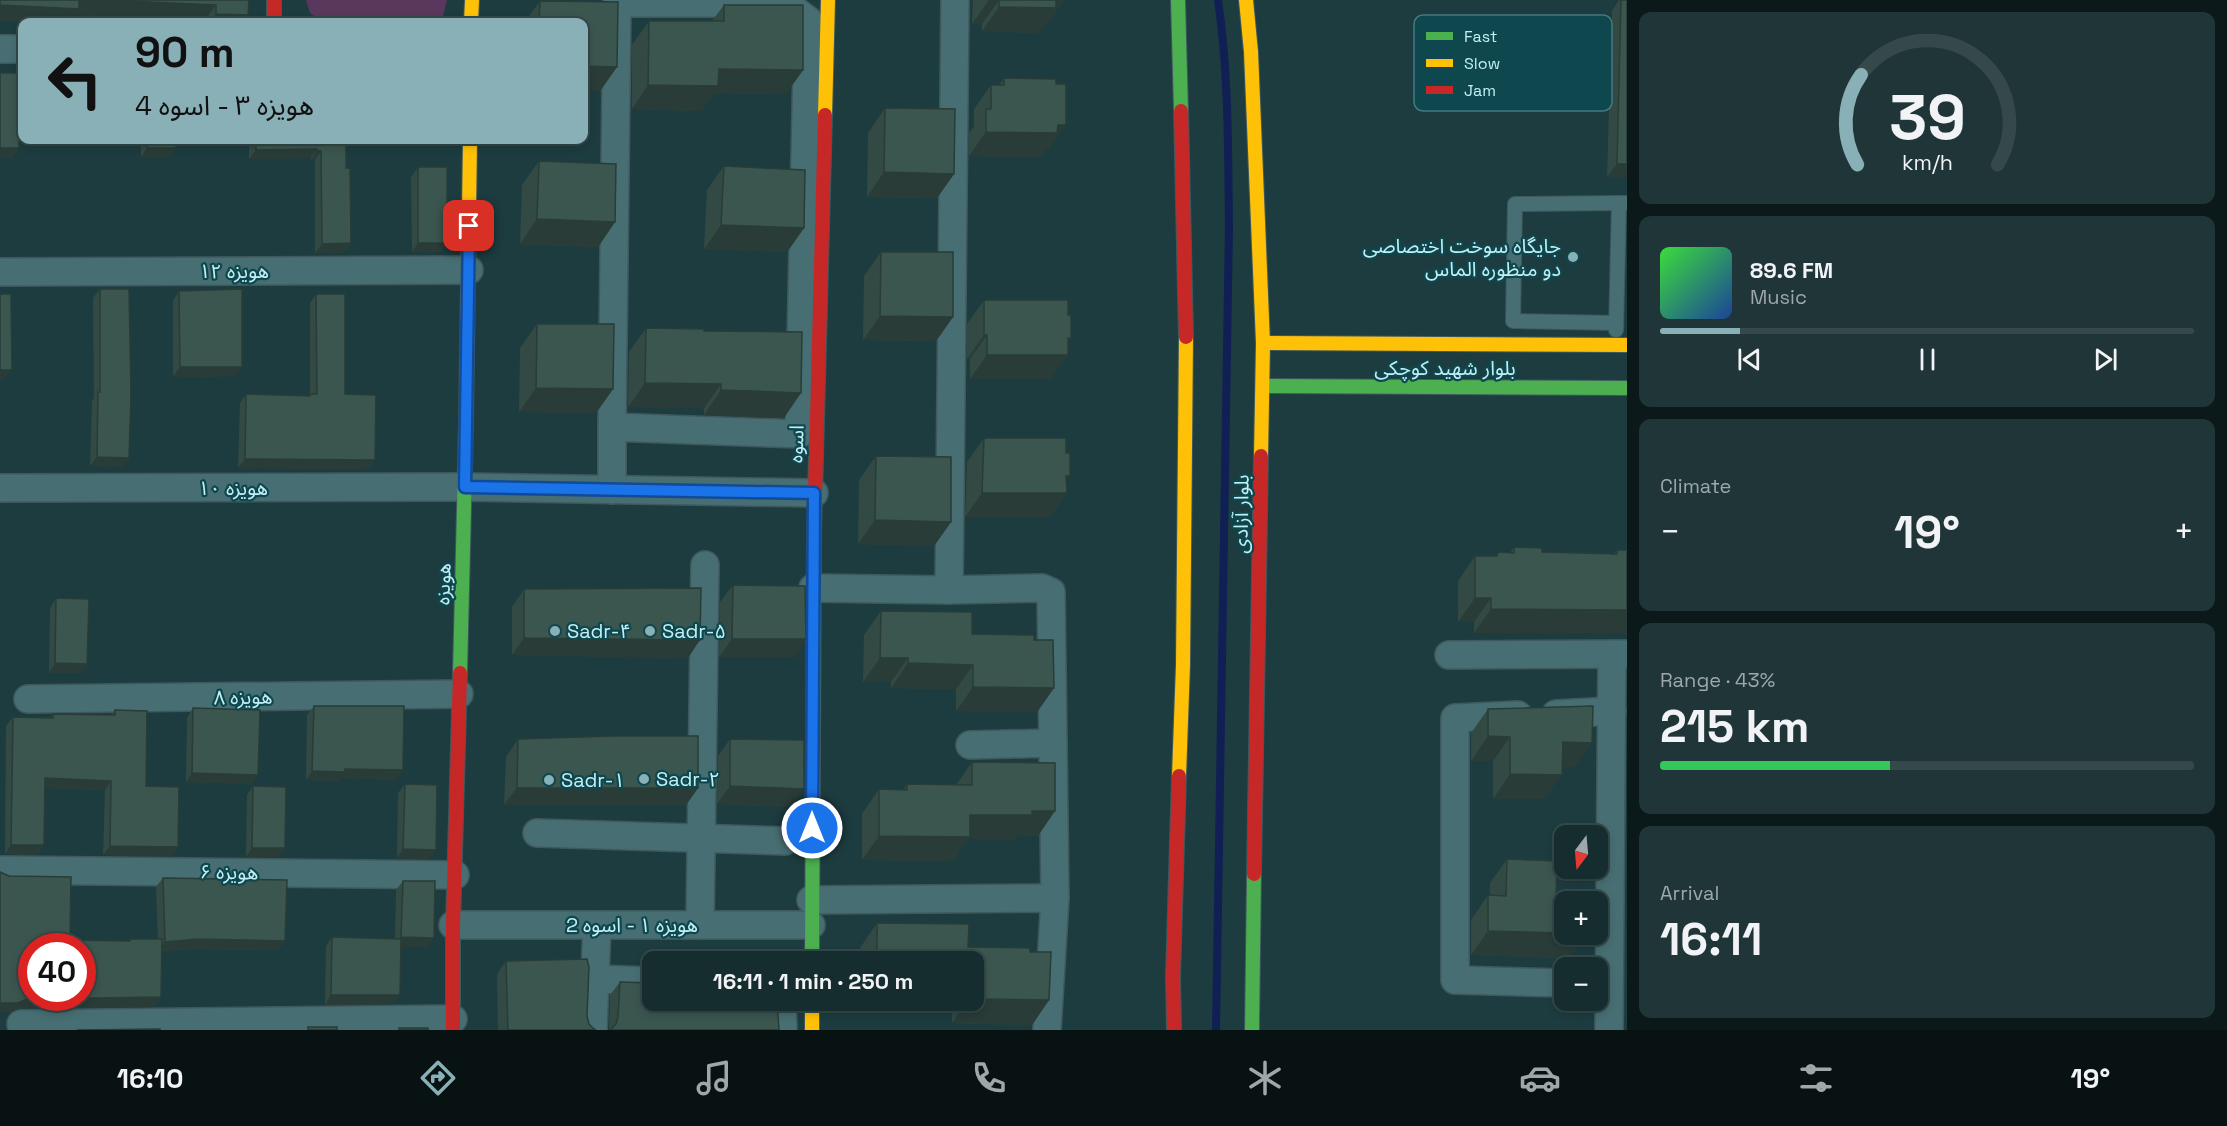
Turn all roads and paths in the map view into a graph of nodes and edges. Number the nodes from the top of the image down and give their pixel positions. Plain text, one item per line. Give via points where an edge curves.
1 (274, 0) edge
2 (472, 0) edge
3 (828, 0) edge
4 (955, 0) edge
5 (1178, 0) edge
6 (1246, 0) edge
7 (274, 18) edge
8 (471, 18) edge
9 (0, 49) edge
10 (18, 49) edge
11 (470, 144) edge
12 (1623, 203) edge
13 (469, 270) junction
14 (0, 272) edge
15 (1616, 323) junction
16 (1263, 343) junction
17 (1332, 344) junction
18 (1622, 345) edge
19 (1263, 386) junction
20 (1333, 387) junction
21 (1627, 388) edge
22 (612, 427) junction
23 (465, 487) junction
24 (0, 488) edge
25 (612, 490) junction
26 (814, 493) junction
27 (705, 565) dead end
28 (813, 588) junction
29 (949, 590) junction
30 (1620, 654) edge
31 (1449, 655) dead end
32 (459, 694) junction
33 (28, 699) dead end
34 (1612, 711) junction
35 (1053, 743) junction
36 (970, 746) dead end
37 (537, 833) dead end
38 (701, 838) junction
39 (785, 841) dead end
40 (1619, 846) edge
41 (3, 870) dead end
42 (455, 875) junction
43 (1055, 898) junction
44 (811, 913) junction
45 (453, 925) junction
46 (597, 925) junction
47 (700, 925) junction
48 (812, 951) edge
49 (1606, 957) edge
50 (595, 979) junction
51 (642, 981) edge
52 (1554, 983) edge
53 (782, 1011) edge
54 (812, 1011) edge
55 (1607, 1011) edge
56 (21, 1024) dead end
57 (453, 1024) edge
58 (593, 1030) edge
59 (783, 1030) edge
60 (812, 1030) edge
61 (1047, 1030) edge
62 (1174, 1030) edge
63 (1252, 1030) edge
64 (1609, 1030) edge

1 - 7 street
2 - 8 street
3 - 26 street, اسوه
4 - 29 street
5 - 62 street via 1187,379
6 - 16 street, بلوار آزادی
9 - 10 street
11 - 13 street, هویزه
12 - 15 lane
12 - 15 lane via 1515,204 1513,321
13 - 14 street, هویزه ۱۲
13 - 23 street, هویزه
15 - 18 lane
16 - 17 street, بلوار شهید کوچکی
16 - 19 street, بلوار آزادی
17 - 18 street, بلوار شهید کوچکی
17 - 20 street via 1323,353 1322,365 1324,378
19 - 20 street, بلوار شهید کوچکی
19 - 63 street, بلوار آزادی
20 - 21 street, بلوار شهید کوچکی
22 - 22 street via 799,434 808,20 785,3 617,3
22 - 25 street
23 - 24 street, هویزه ۱۰
23 - 25 street, هویزه ۱۰
23 - 32 street, هویزه
25 - 26 street, هویزه ۱۰
26 - 28 street, اسوه
27 - 38 street
28 - 29 street
28 - 44 street, اسوه
29 - 35 street via 1042,588 1051,592
30 - 31 street
30 - 34 street
32 - 33 street, هویزه ۸
32 - 42 street, هویزه
34 - 40 street
34 - 52 street via 1455,718 1455,980
35 - 36 street
35 - 43 street
37 - 38 street
38 - 39 street
38 - 47 street
40 - 49 street
41 - 42 street, هویزه ۶
42 - 45 street, هویزه
43 - 44 street, هویزه ۱ - اسوه 2
43 - 61 street
44 - 47 street, هویزه ۱ - اسوه 2
44 - 48 street, اسوه
45 - 46 street, هویزه ۱ - اسوه 2
45 - 57 street, هویزه
46 - 47 street, هویزه ۱ - اسوه 2
46 - 50 street
50 - 51 street
50 - 58 street
53 - 59 street
54 - 60 street
55 - 64 street
56 - 57 street

